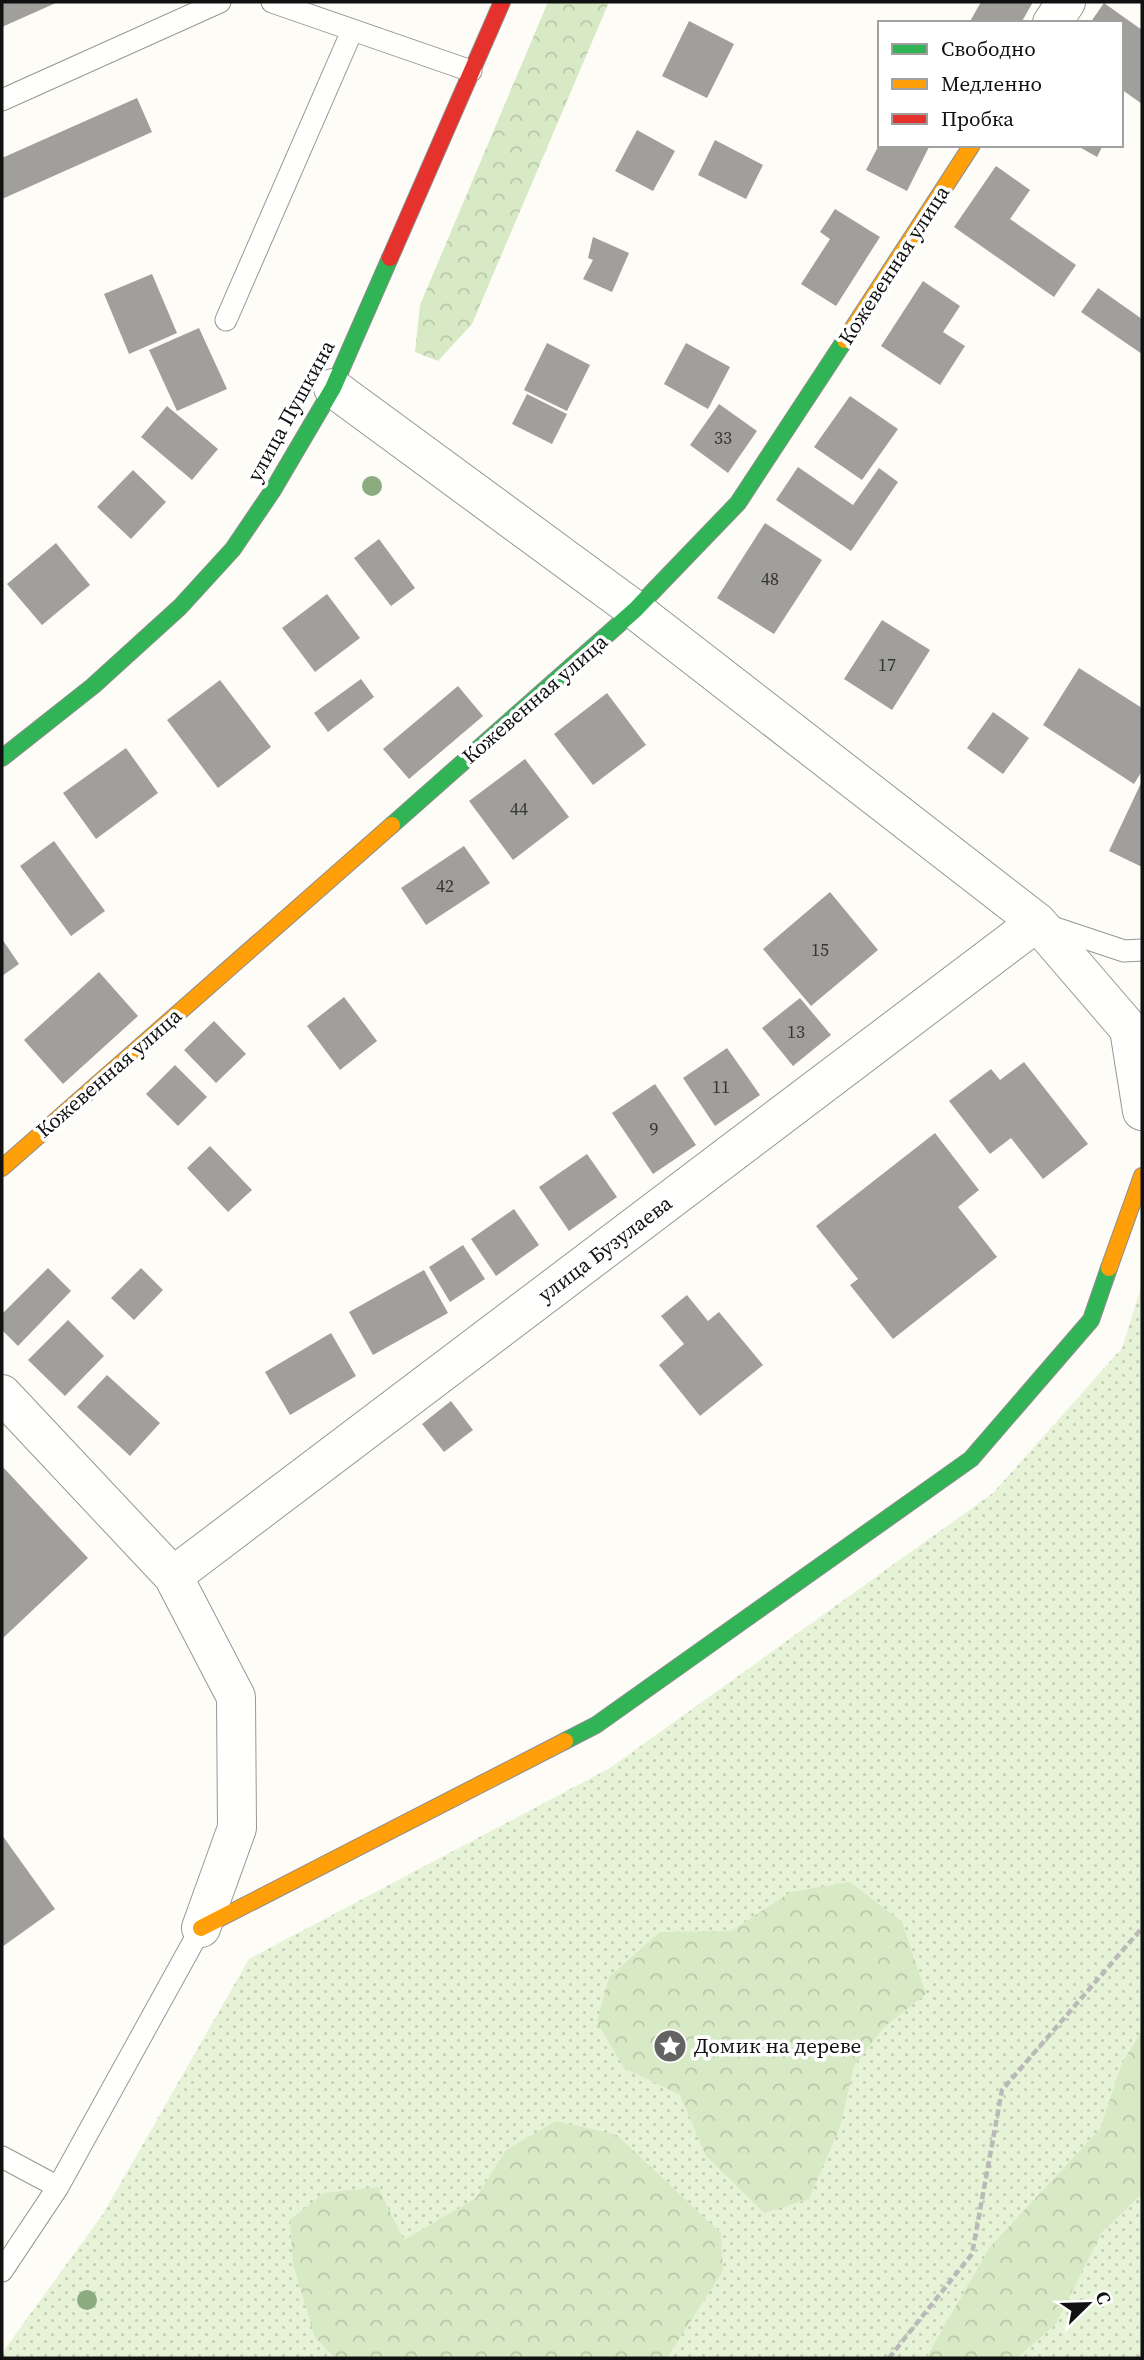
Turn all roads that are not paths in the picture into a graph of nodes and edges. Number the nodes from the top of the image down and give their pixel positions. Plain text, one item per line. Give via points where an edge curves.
1 (220, 2) edge
2 (272, 2) edge
3 (502, 2) edge
4 (1066, 2) edge
5 (1053, 21) edge
6 (352, 31) junction
7 (471, 71) junction
8 (2, 100) edge
9 (971, 147) edge
10 (226, 320) dead end
11 (333, 388) junction
12 (635, 610) junction
13 (2, 758) edge
14 (1037, 922) junction
15 (1142, 950) edge
16 (1142, 1111) edge
17 (2, 1168) edge
18 (1142, 1176) edge
19 (2, 1394) edge
20 (173, 1576) junction
21 (201, 1928) junction
22 (2, 2157) edge
23 (58, 2187) junction
24 (2, 2271) edge

1 - 8 lane
2 - 6 lane
3 - 7 street, улица Пушкина
4 - 5 street
6 - 7 lane
6 - 10 lane
7 - 11 street, улица Пушкина
9 - 12 street, Кожевенная улица via 738,503
11 - 12 street
11 - 13 street, улица Пушкина via 274,490 233,549 180,607
12 - 14 street
12 - 17 street, Кожевенная улица
14 - 15 lane via 1124,951
14 - 16 street via 1129,1029
14 - 20 street, улица Бузулаева
18 - 21 street via 1091,1320 971,1459 596,1725
19 - 20 street
20 - 21 street via 236,1697 237,1828
21 - 23 lane
22 - 23 lane
23 - 24 lane

